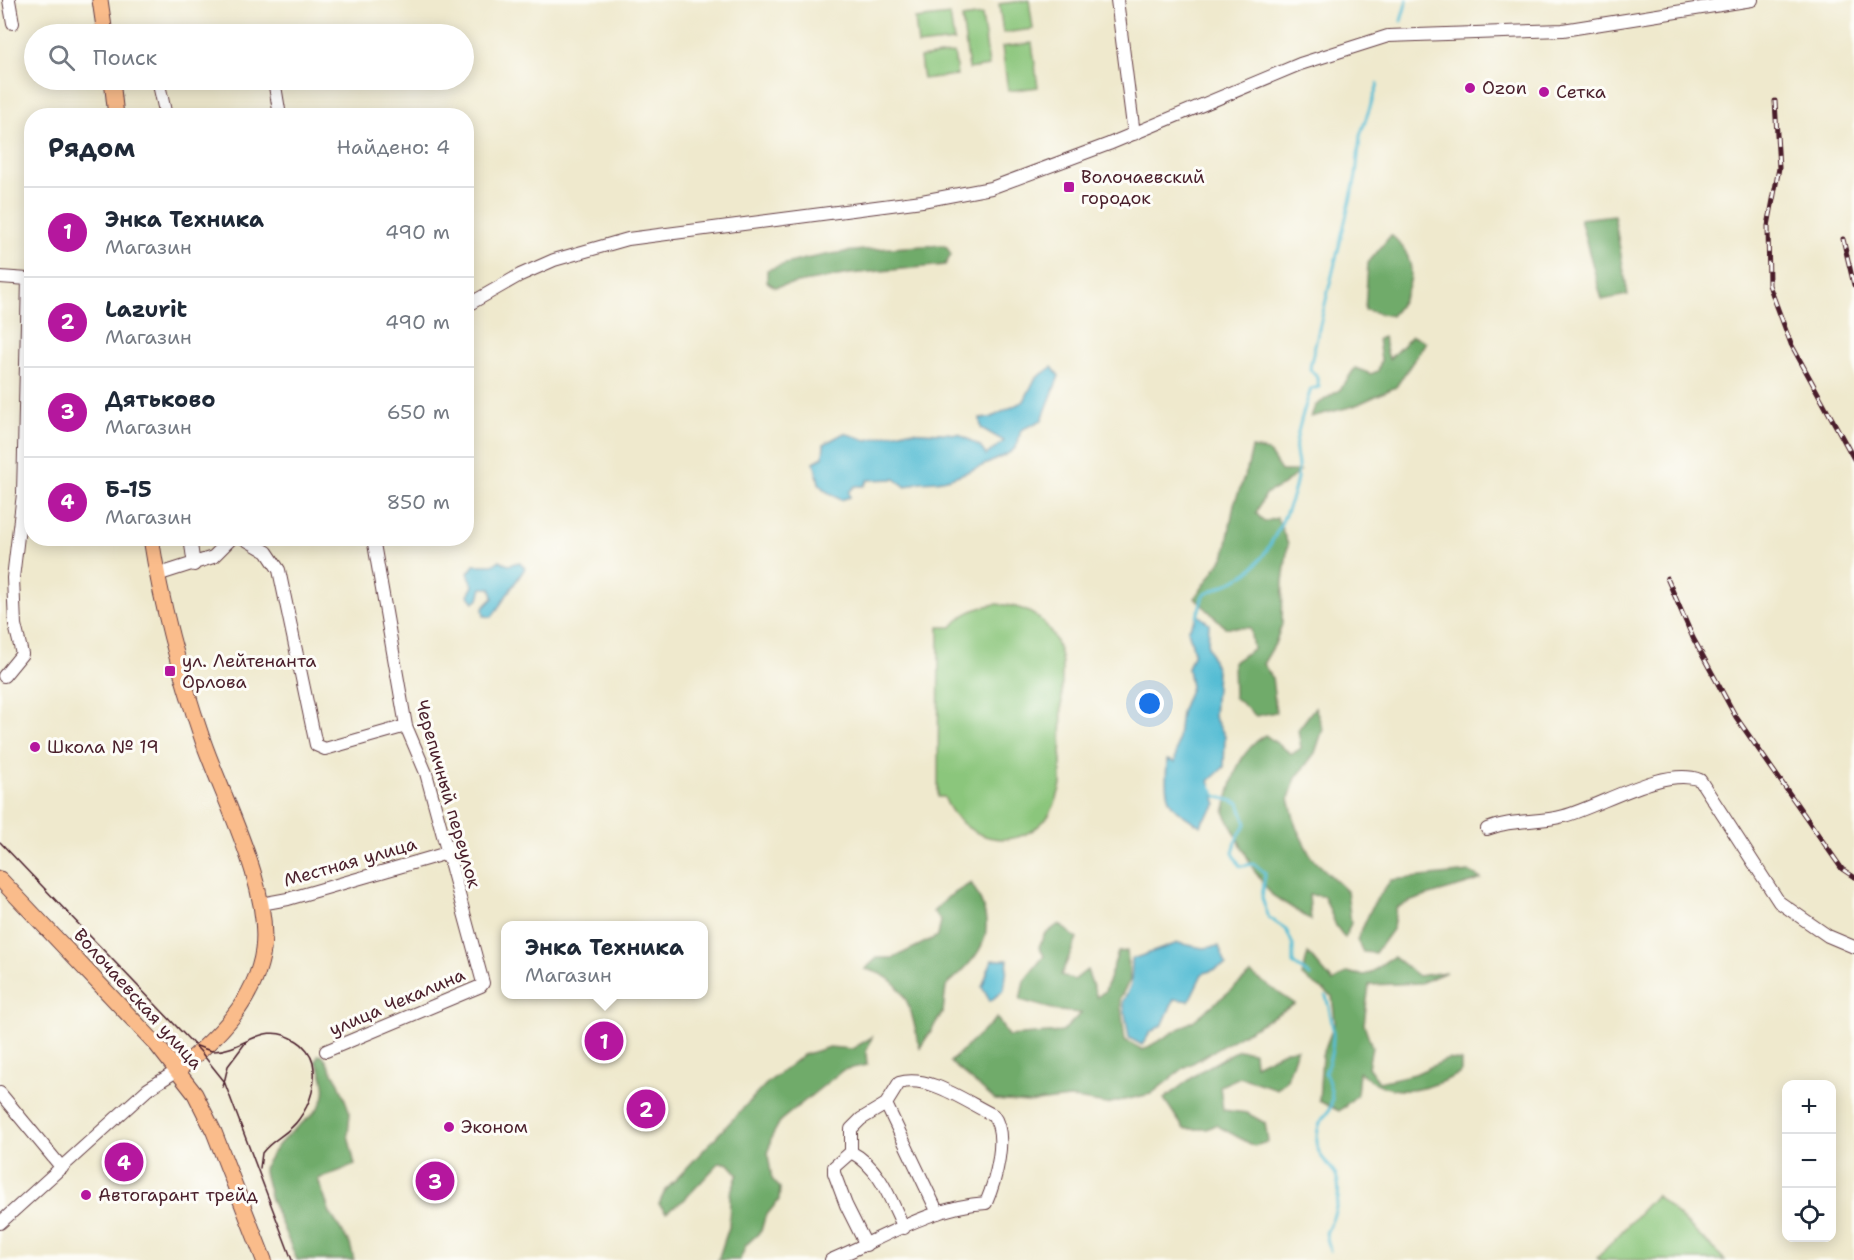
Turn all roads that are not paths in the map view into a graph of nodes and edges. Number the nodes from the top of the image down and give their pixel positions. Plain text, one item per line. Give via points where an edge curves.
1 (9, 0) edge
2 (100, 0) edge
3 (1117, 0) edge
4 (1752, 0) edge
5 (13, 23) dead end
6 (104, 24) edge
7 (113, 90) edge
8 (160, 90) edge
9 (276, 90) edge
10 (115, 108) edge
11 (164, 108) edge
12 (279, 108) edge
13 (1134, 134) junction
14 (0, 277) edge
15 (24, 279) edge
16 (474, 301) edge
17 (24, 451) edge
18 (152, 546) edge
19 (191, 546) edge
20 (224, 546) edge
21 (257, 546) edge
22 (374, 546) edge
23 (194, 565) junction
24 (157, 575) junction
25 (13, 578) junction
26 (0, 581) edge
27 (4, 676) dead end
28 (406, 726) junction
29 (1487, 829) dead end
30 (447, 853) junction
31 (0, 879) edge
32 (261, 904) junction
33 (1854, 947) edge
34 (481, 986) joint
35 (326, 1051) dead end
36 (178, 1070) junction
37 (0, 1093) edge
38 (886, 1104) junction
39 (848, 1156) junction
40 (62, 1168) junction
41 (938, 1213) junction
42 (0, 1223) edge
43 (904, 1228) junction
44 (866, 1245) junction
45 (264, 1260) edge
46 (831, 1260) edge

1 - 5 street
2 - 6 main road
3 - 13 street
4 - 13 street via 1563,30 1388,36 1300,64
7 - 10 main road
8 - 11 street
9 - 12 street
13 - 16 street via 1011,181 959,194 628,239 554,260
14 - 15 street
17 - 25 street
18 - 24 main road
19 - 23 street
20 - 23 street via 213,557
21 - 28 street via 267,552 279,570 312,740 325,748
22 - 28 street, Черепичный переулок
23 - 24 street
24 - 32 main road via 180,670 253,871
25 - 26 street
25 - 27 street via 15,625 22,654
28 - 30 street, Черепичный переулок via 426,773
29 - 33 street via 1565,816 1667,778 1691,776 1701,780 1779,902 1827,936
30 - 32 street, Местная улица
30 - 34 street, Черепичный переулок via 483,977
31 - 36 main road, Волочаевская улица
32 - 36 main road via 263,952 249,993 221,1030
34 - 35 street, улица Чекалина
36 - 40 street via 147,1089
36 - 45 main road, Волочаевская улица via 214,1132
37 - 40 street
38 - 39 street via 851,1129
38 - 41 street
38 - 41 street via 899,1083 924,1081 997,1120 999,1156 986,1203 964,1204
39 - 43 street via 861,1157 882,1183
39 - 44 street via 834,1167 834,1173
40 - 42 street
41 - 43 street
43 - 44 street
44 - 46 street

